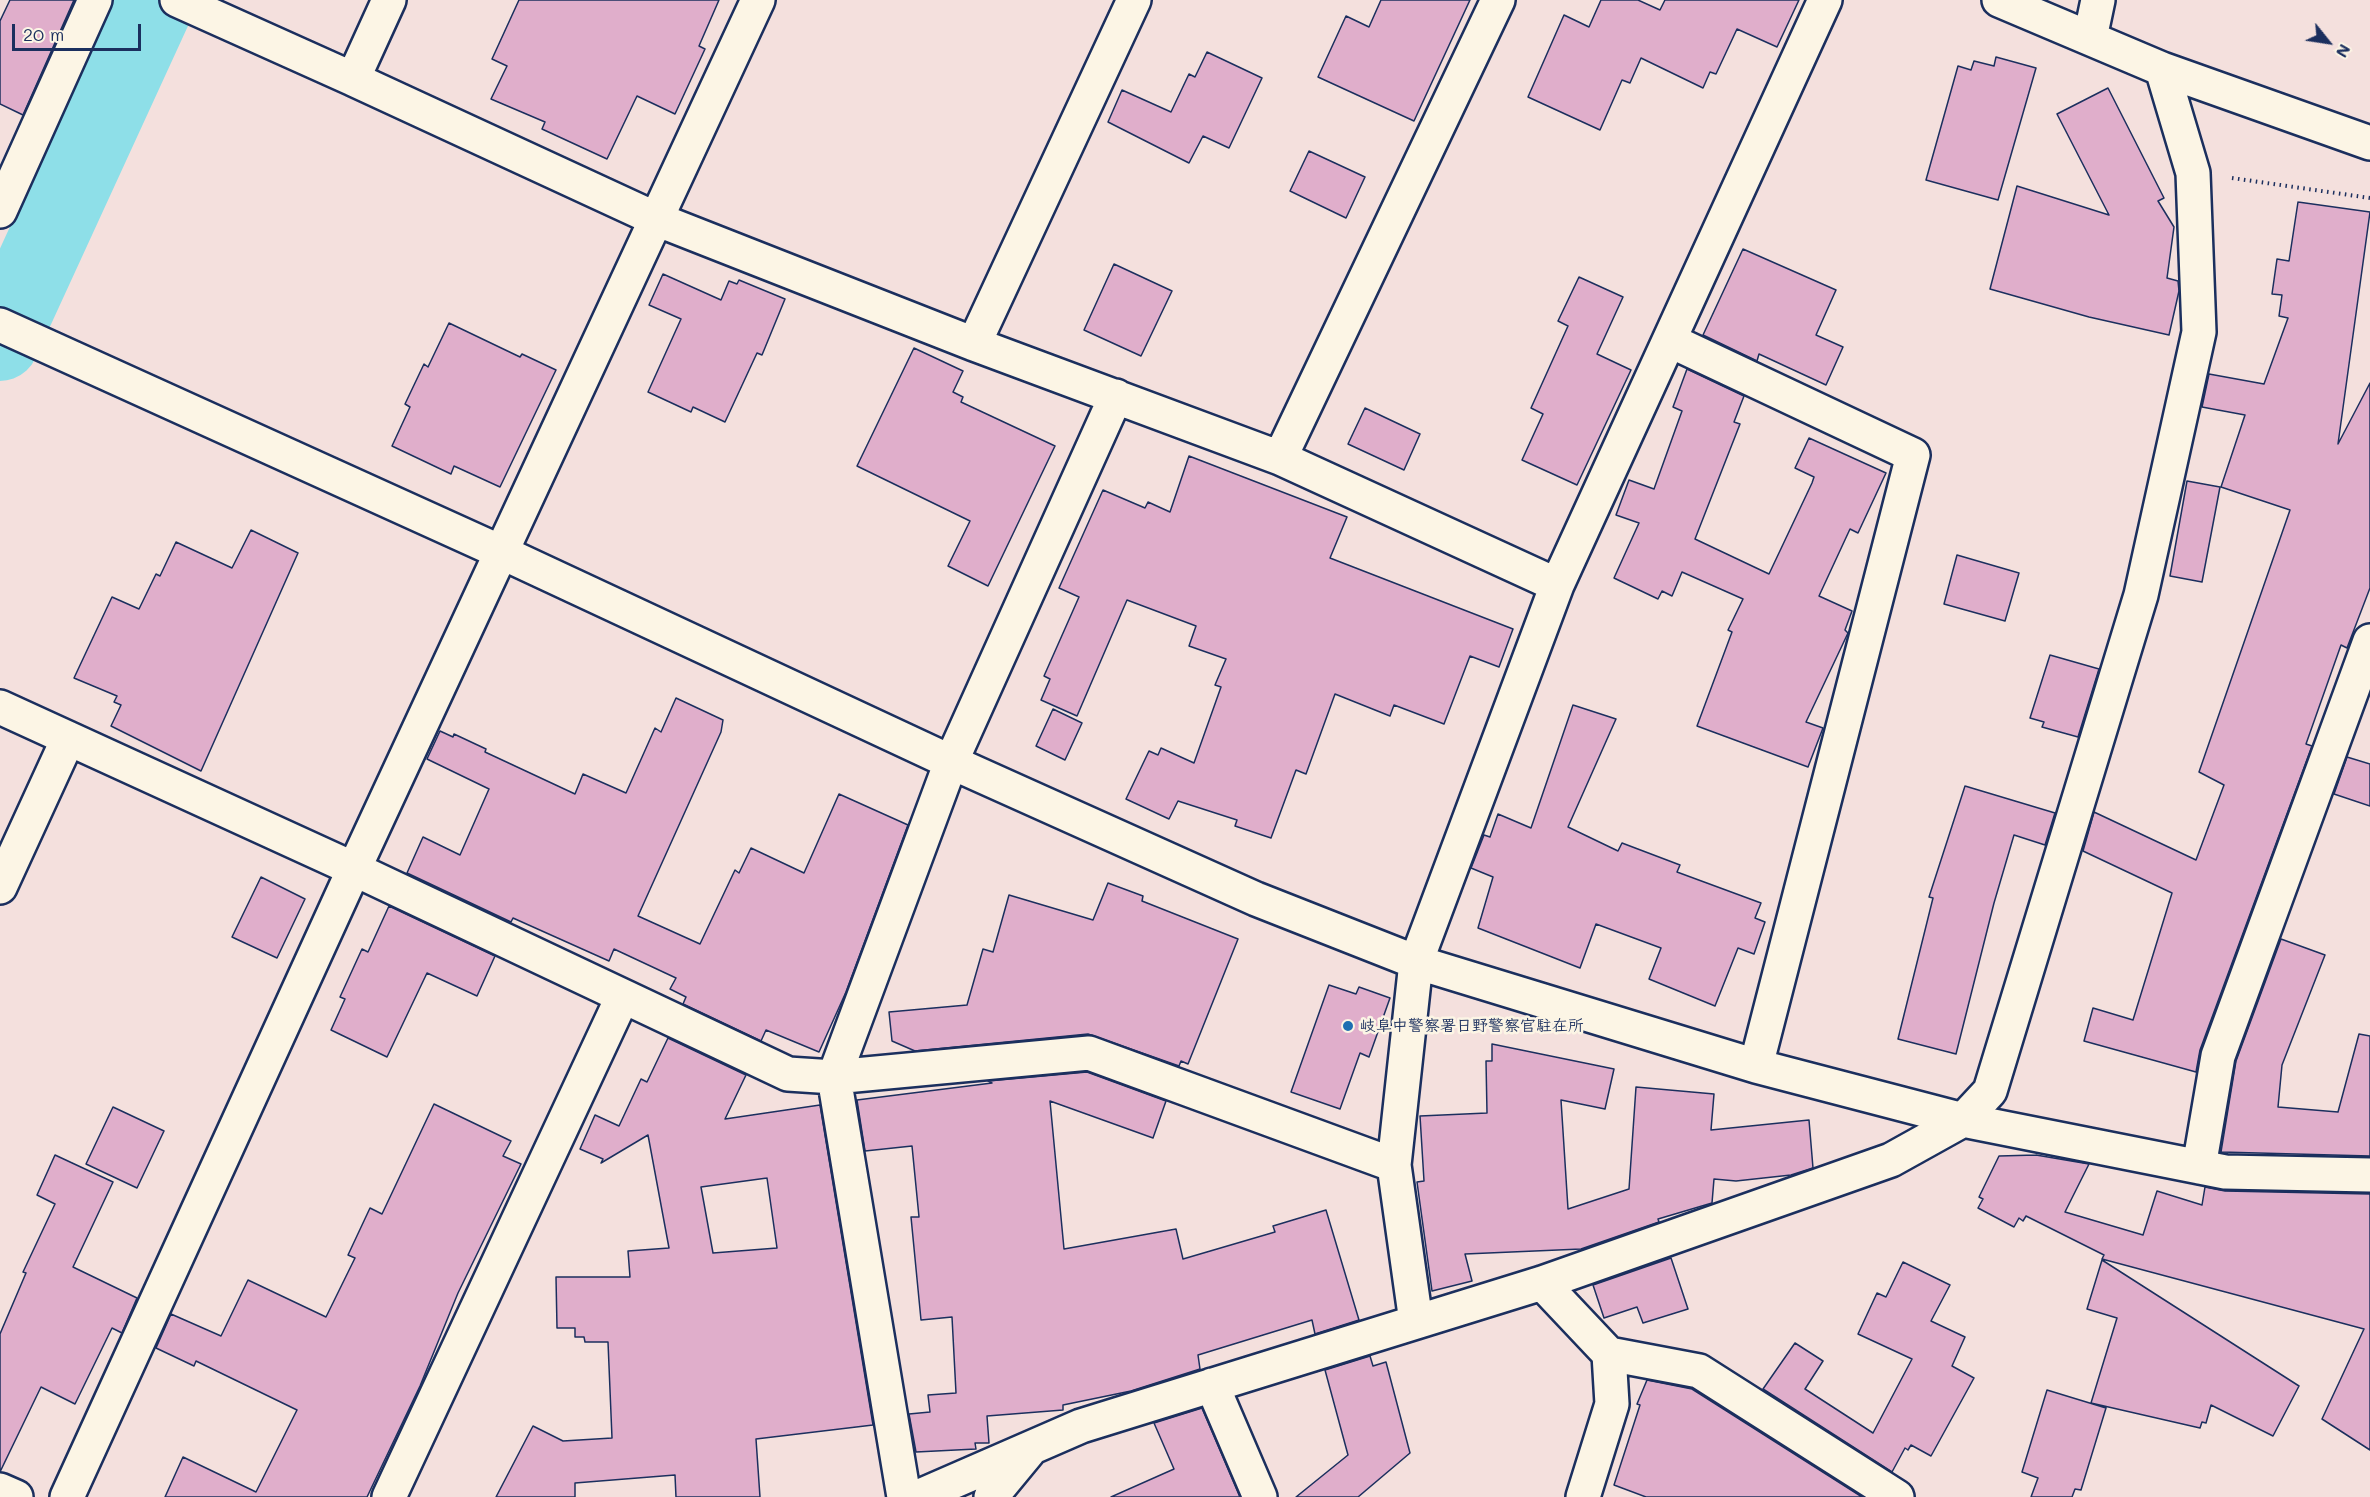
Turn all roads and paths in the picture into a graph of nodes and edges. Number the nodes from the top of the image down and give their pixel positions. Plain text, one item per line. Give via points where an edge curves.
1 (95, 0) edge
2 (389, 0) edge
3 (758, 0) edge
4 (1134, 0) edge
5 (1498, 0) edge
6 (1825, 0) edge
7 (1999, 0) edge
8 (2098, 0) edge
9 (184, 3) edge
10 (2090, 38) junction
11 (2162, 69) junction
12 (353, 79) junction
13 (2370, 143) edge
14 (2193, 173) junction
15 (2370, 198) edge
16 (0, 211) edge
17 (656, 219) junction
18 (0, 325) edge
19 (1671, 340) junction
20 (974, 344) junction
21 (1116, 396) junction
22 (1280, 458) junction
23 (503, 553) junction
24 (1557, 585) junction
25 (2370, 641) edge
26 (0, 707) edge
27 (68, 739) junction
28 (951, 762) junction
29 (354, 869) junction
30 (0, 887) edge
31 (1416, 962) junction
32 (622, 998) junction
33 (1756, 1066) junction
34 (834, 1077) junction
35 (1963, 1120) junction
36 (1394, 1165) junction
37 (2199, 1167) junction
38 (2370, 1175) edge
39 (1542, 1283) junction
40 (1416, 1322) junction
41 (1609, 1354) junction
42 (1212, 1385) junction
43 (1032, 1447) junction
44 (0, 1490) edge
45 (15, 1497) edge
46 (67, 1497) edge
47 (389, 1497) edge
48 (904, 1497) edge
49 (918, 1497) edge
50 (991, 1497) edge
51 (1260, 1497) edge
52 (1583, 1497) edge
53 (1897, 1497) edge

1 - 16 street
2 - 12 street
3 - 17 street
4 - 20 street
5 - 22 street
6 - 19 street
7 - 10 street
8 - 10 street
9 - 12 street
10 - 11 street
11 - 13 street
11 - 14 street
12 - 17 street
14 - 15 path
14 - 35 street via 2199,332 2141,595 1990,1091
17 - 20 street
17 - 23 street
18 - 23 street
19 - 24 street
19 - 33 street via 1913,455
20 - 21 street
21 - 22 street
21 - 28 street
22 - 24 street
23 - 28 street
23 - 29 street
24 - 31 street
25 - 37 street via 2218,1056
26 - 27 street
27 - 29 street
27 - 30 street
28 - 31 street via 1256,899
28 - 34 street
29 - 32 street
29 - 46 street
31 - 33 street
31 - 36 street
32 - 34 street via 788,1074
32 - 47 street
33 - 35 street
34 - 36 street via 1089,1053
34 - 48 street
35 - 37 street
35 - 39 street via 1891,1160
36 - 40 street
37 - 38 street via 2225,1172
39 - 40 street
39 - 41 street
40 - 42 street
41 - 52 street via 1612,1404
41 - 53 street via 1699,1371
42 - 43 street via 1080,1426
42 - 51 street
43 - 49 street
43 - 50 street
44 - 45 street

